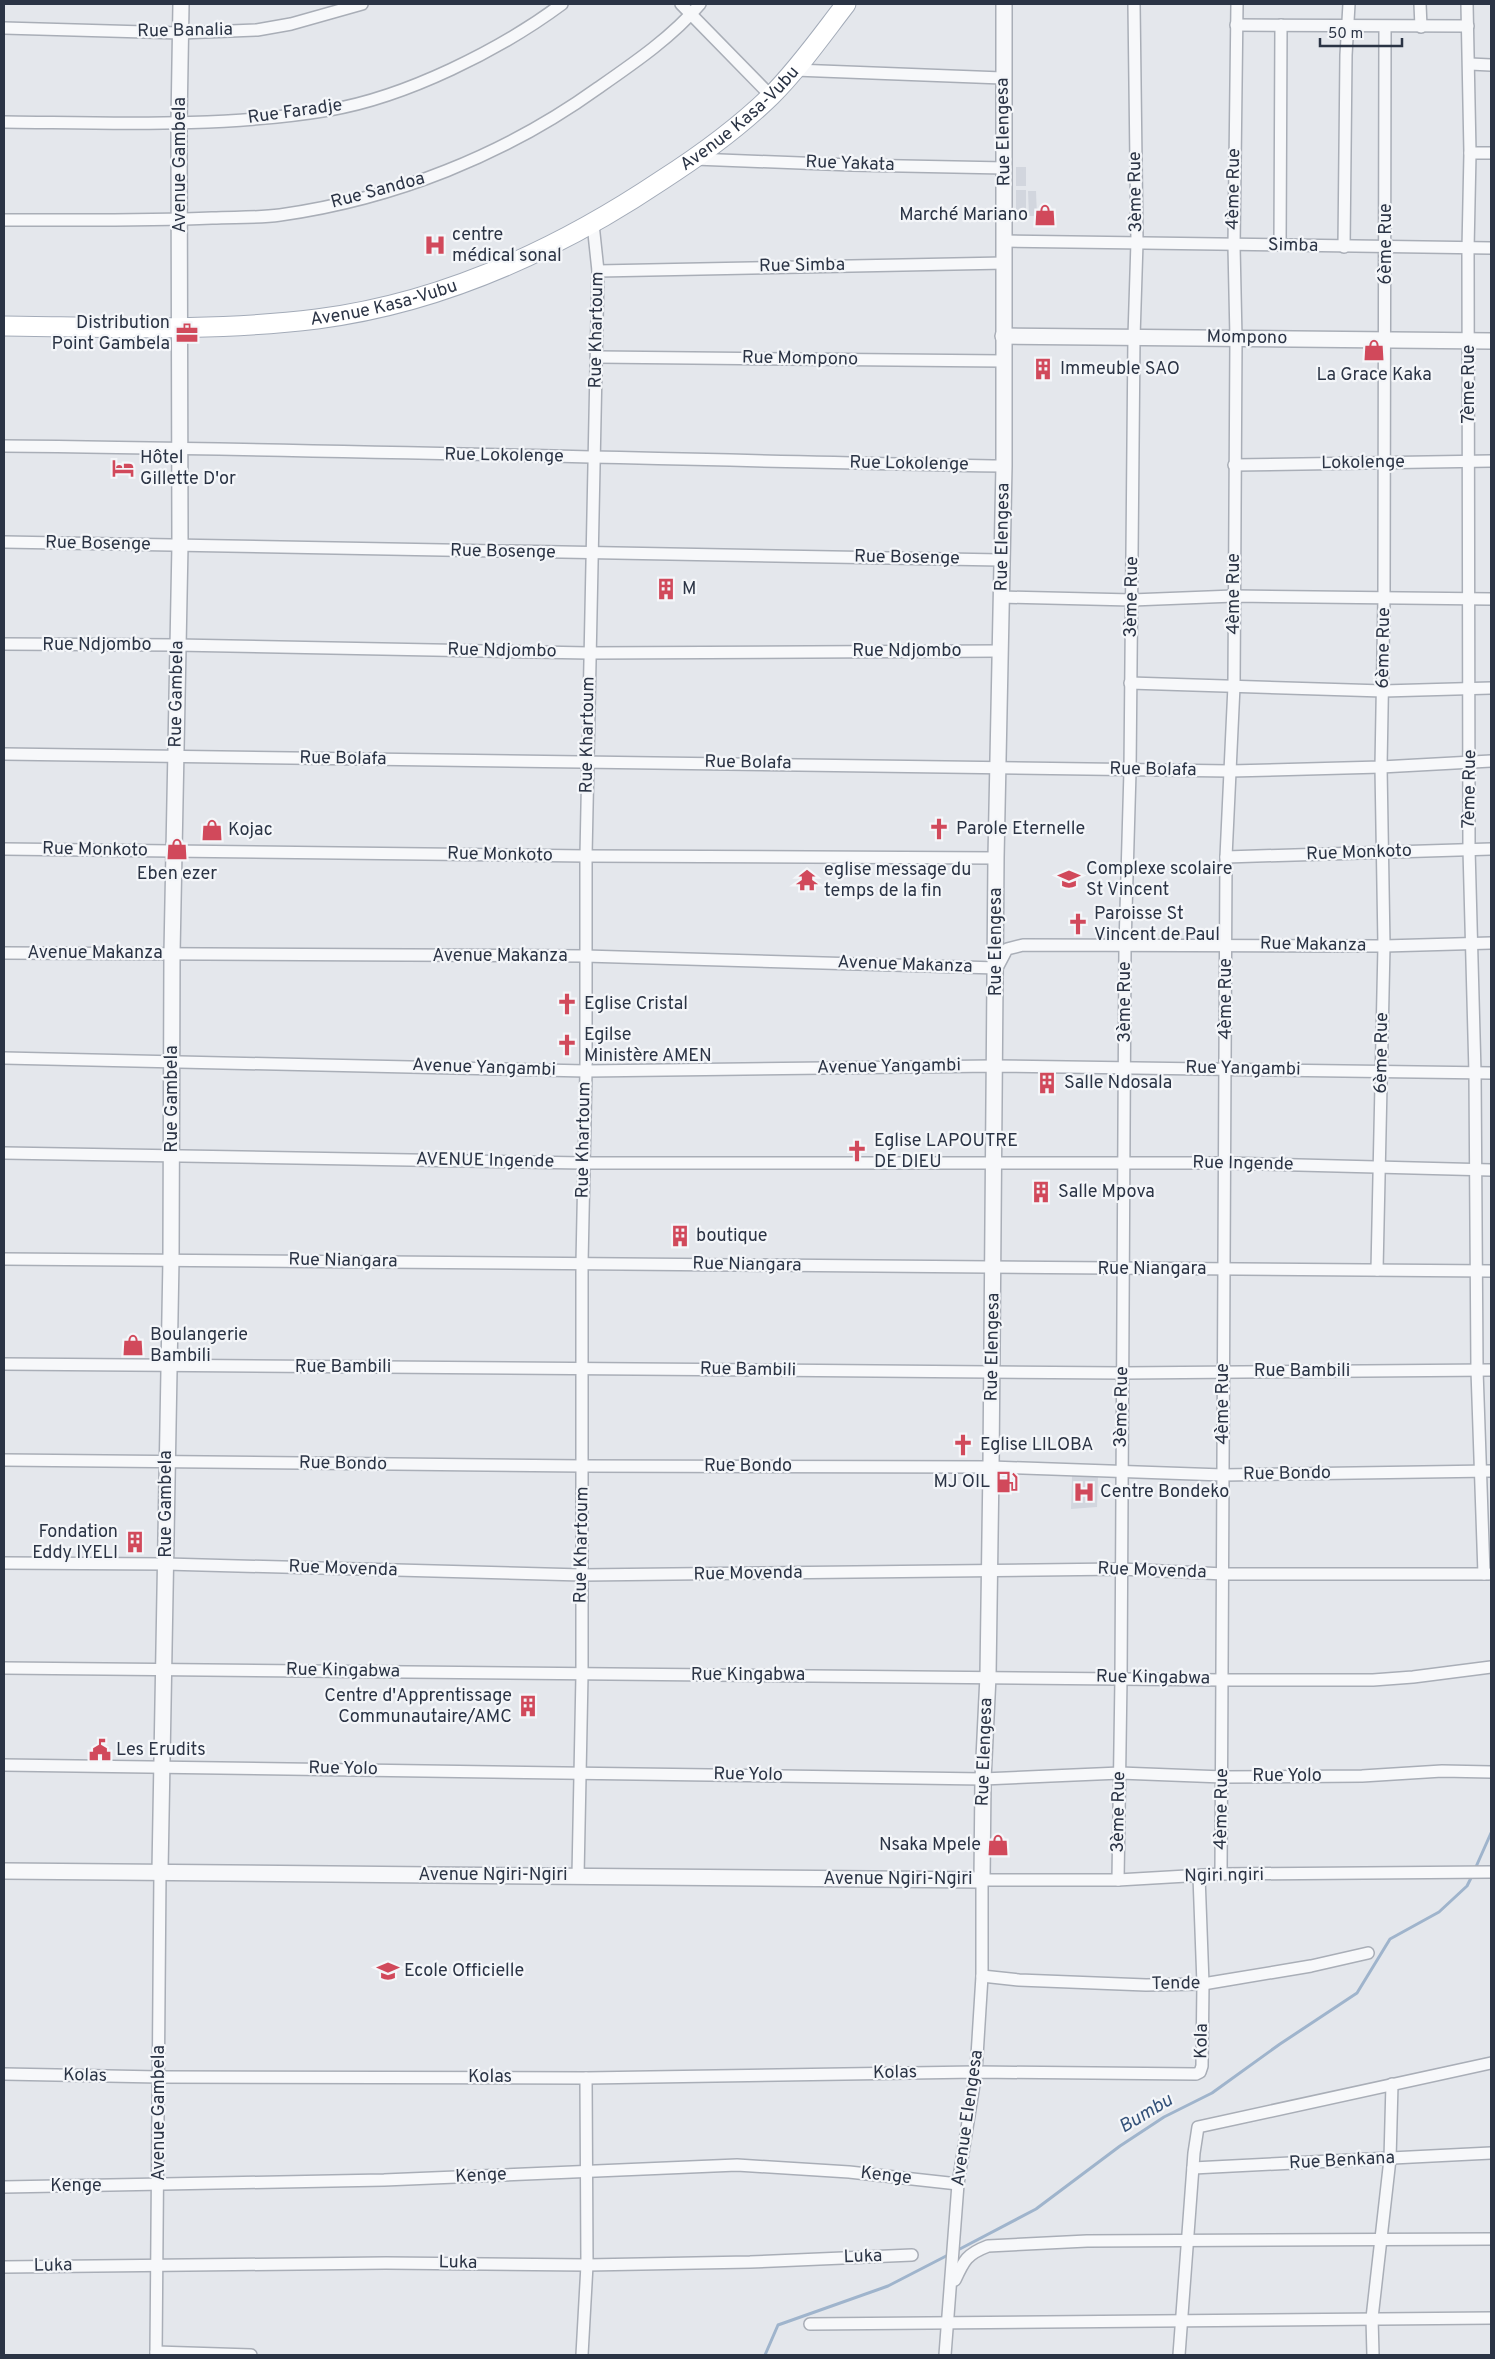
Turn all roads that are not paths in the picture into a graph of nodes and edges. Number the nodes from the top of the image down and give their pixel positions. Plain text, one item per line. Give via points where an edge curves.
1 (181, 4) edge
2 (362, 4) edge
3 (562, 4) edge
4 (681, 4) edge
5 (700, 4) edge
6 (846, 4) edge
7 (1004, 4) edge
8 (1134, 4) edge
9 (1236, 4) edge
10 (1349, 4) edge
11 (1420, 4) edge
12 (1467, 4) edge
13 (691, 14) junction
14 (1236, 25) junction
15 (1281, 25) junction
16 (1349, 26) junction
17 (1468, 26) junction
18 (1385, 27) junction
19 (1421, 27) junction
20 (4, 28) edge
21 (180, 33) junction
22 (1470, 64) junction
23 (1491, 65) edge
24 (795, 70) junction
25 (1002, 78) junction
26 (771, 96) junction
27 (4, 122) edge
28 (179, 123) junction
29 (1470, 153) junction
30 (1491, 153) edge
31 (695, 159) junction
32 (1005, 168) junction
33 (180, 219) junction
34 (4, 220) edge
35 (594, 224) junction
36 (1005, 241) junction
37 (1137, 242) junction
38 (1280, 245) junction
39 (1234, 246) junction
40 (1344, 247) junction
41 (1386, 247) junction
42 (1491, 248) edge
43 (1468, 249) junction
44 (1005, 263) junction
45 (598, 271) junction
46 (4, 326) edge
47 (180, 327) junction
48 (1003, 336) junction
49 (1134, 337) junction
50 (1236, 338) junction
51 (1385, 340) junction
52 (1469, 340) junction
53 (1491, 341) edge
54 (597, 357) junction
55 (1003, 361) junction
56 (4, 446) edge
57 (179, 448) junction
58 (596, 458) junction
59 (1468, 461) junction
60 (1491, 461) edge
61 (1383, 462) junction
62 (1234, 465) junction
63 (1004, 466) junction
64 (4, 542) edge
65 (180, 545) junction
66 (594, 554) junction
67 (1001, 560) junction
68 (1234, 596) junction
69 (1002, 597) junction
70 (1384, 598) junction
71 (1491, 599) edge
72 (1132, 600) junction
73 (1470, 600) junction
74 (4, 644) edge
75 (177, 645) junction
76 (1000, 651) junction
77 (589, 653) junction
78 (1130, 683) junction
79 (1234, 686) junction
80 (1471, 687) junction
81 (1491, 688) edge
82 (1383, 691) junction
83 (4, 754) edge
84 (176, 756) junction
85 (1491, 760) edge
86 (1470, 761) junction
87 (588, 762) junction
88 (998, 766) junction
89 (1382, 768) junction
90 (1130, 771) junction
91 (1230, 771) junction
92 (4, 849) edge
93 (1469, 849) junction
94 (1491, 849) edge
95 (174, 851) junction
96 (1384, 852) junction
97 (586, 856) junction
98 (1226, 857) junction
99 (996, 858) junction
100 (1471, 943) junction
101 (1491, 943) edge
102 (1226, 944) junction
103 (1125, 946) junction
104 (1384, 946) junction
105 (4, 952) edge
106 (172, 953) junction
107 (585, 956) junction
108 (997, 968) junction
109 (4, 1058) edge
110 (172, 1060) junction
111 (994, 1066) junction
112 (1125, 1068) junction
113 (586, 1070) junction
114 (1226, 1070) junction
115 (1381, 1071) junction
116 (1475, 1073) junction
117 (1491, 1073) edge
118 (4, 1153) edge
119 (172, 1155) junction
120 (583, 1163) junction
121 (1225, 1163) junction
122 (995, 1164) junction
123 (1123, 1164) junction
124 (1381, 1166) junction
125 (1476, 1170) junction
126 (1491, 1170) edge
127 (4, 1259) edge
128 (171, 1259) junction
129 (582, 1263) junction
130 (994, 1268) junction
131 (1123, 1269) junction
132 (1224, 1269) junction
133 (1377, 1270) junction
134 (1477, 1270) junction
135 (1491, 1270) edge
136 (4, 1364) edge
137 (168, 1366) junction
138 (582, 1368) junction
139 (1477, 1370) junction
140 (1491, 1370) edge
141 (993, 1372) junction
142 (1222, 1372) junction
143 (1123, 1373) junction
144 (4, 1460) edge
145 (166, 1462) junction
146 (583, 1466) junction
147 (992, 1467) junction
148 (1121, 1470) junction
149 (1486, 1471) edge
150 (1223, 1475) junction
151 (4, 1563) edge
152 (166, 1564) junction
153 (1121, 1569) junction
154 (990, 1571) junction
155 (1224, 1574) junction
156 (1487, 1574) edge
157 (582, 1576) junction
158 (1491, 1667) edge
159 (4, 1668) edge
160 (164, 1669) junction
161 (582, 1674) junction
162 (988, 1676) junction
163 (1121, 1678) junction
164 (1223, 1680) junction
165 (4, 1765) edge
166 (163, 1767) junction
167 (579, 1772) junction
168 (1491, 1772) edge
169 (1120, 1773) junction
170 (1223, 1777) junction
171 (982, 1779) junction
172 (4, 1871) edge
173 (160, 1871) junction
174 (1486, 1872) edge
175 (1222, 1874) junction
176 (578, 1876) junction
177 (1199, 1876) junction
178 (982, 1880) junction
179 (1118, 1880) junction
180 (1368, 1953) dead end
181 (982, 1976) junction
182 (1203, 1984) junction
183 (1491, 2063) edge
184 (976, 2072) junction
185 (4, 2074) edge
186 (159, 2077) junction
187 (586, 2078) junction
188 (1392, 2084) junction
189 (1491, 2153) edge
190 (1390, 2159) junction
191 (1192, 2168) junction
192 (586, 2171) junction
193 (958, 2184) junction
194 (159, 2185) junction
195 (4, 2187) edge
196 (1382, 2238) junction
197 (1491, 2238) edge
198 (1187, 2240) junction
199 (912, 2255) dead end
200 (156, 2264) junction
201 (587, 2265) junction
202 (4, 2267) edge
203 (951, 2288) junction
204 (1372, 2318) junction
205 (1491, 2318) edge
206 (1180, 2321) junction
207 (810, 2324) dead end
208 (947, 2324) junction
209 (156, 2354) edge
210 (250, 2355) edge
211 (582, 2355) edge
212 (945, 2355) edge
213 (1178, 2355) edge
214 (1372, 2355) edge

1 - 21 street, Avenue Gambela
2 - 21 street, Rue Banalia via 257,30
3 - 28 street, Rue Faradje via 538,22 475,58 399,91 331,110 227,122
4 - 13 street
5 - 13 street, Rue Sandoa
6 - 24 main road, Avenue Kasa-Vubu
7 - 25 street, Rue Elengesa
8 - 37 street, 3ème Rue
9 - 14 street, 4ème Rue
10 - 16 street
11 - 19 street
12 - 17 street, 7ème Rue
13 - 26 street
13 - 33 street, Rue Sandoa via 633,64 576,104 526,133 438,175 349,201 280,215
14 - 15 street
14 - 39 street, 4ème Rue
15 - 16 street
15 - 38 street
16 - 18 street
16 - 40 street
17 - 19 street
17 - 22 street, 7ème Rue
18 - 19 street
18 - 41 street, 6ème Rue
20 - 21 street, Rue Banalia
21 - 28 street, Avenue Gambela
22 - 23 street
22 - 29 street, 7ème Rue
24 - 25 street
24 - 26 main road, Avenue Kasa-Vubu
25 - 32 street, Rue Elengesa
26 - 31 main road, Avenue Kasa-Vubu
27 - 28 street, Rue Faradje
28 - 33 street, Avenue Gambela
29 - 30 street
29 - 43 street, 7ème Rue
31 - 32 street, Rue Yakata
31 - 35 main road, Avenue Kasa-Vubu
32 - 36 street, Rue Elengesa
33 - 34 street, Rue Sandoa
33 - 47 street, Avenue Gambela
35 - 45 street, Rue Khartoum
35 - 47 main road, Avenue Kasa-Vubu via 456,286 360,312 273,324
36 - 37 street, Simba
36 - 44 street, Rue Elengesa
37 - 39 street, Simba
37 - 49 street, 3ème Rue
38 - 39 street, Simba
38 - 40 street, Simba
39 - 50 street, 4ème Rue
40 - 41 street, Simba
41 - 43 street, Simba
41 - 51 street, 6ème Rue
42 - 43 street, Simba
43 - 52 street, 7ème Rue
44 - 45 street, Rue Simba
44 - 48 street, Rue Elengesa
45 - 54 street, Rue Khartoum
46 - 47 main road, Avenue Kasa-Vubu
47 - 57 street, Rue Gambela
48 - 49 street, Mompono
48 - 55 street, Rue Elengesa
49 - 50 street, Mompono
49 - 72 street, 3ème Rue
50 - 51 street, Mompono
50 - 62 street, 4ème Rue
51 - 52 street, Mompono
51 - 61 street, 6ème Rue
52 - 53 street, Mompono
52 - 59 street, 7ème Rue
54 - 55 street, Rue Mompono
54 - 58 street, Rue Khartoum
55 - 63 street, Rue Elengesa
56 - 57 street, Rue Lokolenge
57 - 58 street, Rue Lokolenge
57 - 65 street, Rue Gambela
58 - 63 street, Rue Lokolenge
58 - 66 street, Rue Khartoum
59 - 60 street, Lokolenge
59 - 61 street, Lokolenge
59 - 73 street, 7ème Rue
61 - 62 street, Lokolenge
61 - 70 street, 6ème Rue
62 - 68 street, 4ème Rue
63 - 67 street, Rue Elengesa
64 - 65 street, Rue Bosenge
65 - 66 street, Rue Bosenge
65 - 75 street, Rue Gambela
66 - 67 street, Rue Bosenge
66 - 77 street, Rue Khartoum
67 - 69 street, Rue Elengesa
68 - 70 street
68 - 72 street
68 - 79 street, 4ème Rue
69 - 72 street
69 - 76 street, Rue Elengesa
70 - 73 street
70 - 82 street, 6ème Rue
71 - 73 street
72 - 78 street, 3ème Rue
73 - 80 street, 7ème Rue
74 - 75 street, Rue Ndjombo
75 - 77 street, Rue Ndjombo
75 - 84 street, Rue Gambela
76 - 77 street, Rue Ndjombo
76 - 88 street, Rue Elengesa
77 - 87 street, Rue Khartoum
78 - 79 street
78 - 90 street, 3ème Rue
79 - 82 street
79 - 91 street, 4ème Rue
80 - 81 street
80 - 82 street
80 - 86 street, 7ème Rue
82 - 89 street, 6ème Rue
83 - 84 street, Rue Bolafa
84 - 87 street, Rue Bolafa
84 - 95 street, Rue Gambela
85 - 86 street, Rue Bolafa
86 - 89 street, Rue Bolafa
86 - 93 street, 7ème Rue
87 - 88 street, Rue Bolafa
87 - 97 street, Rue Khartoum
88 - 90 street, Rue Bolafa
88 - 99 street, Rue Elengesa
89 - 91 street, Rue Bolafa
89 - 96 street, 6ème Rue
90 - 91 street, Rue Bolafa
90 - 103 street, 3ème Rue
91 - 98 street, 4ème Rue
92 - 95 street, Rue Monkoto
93 - 94 street, Rue Monkoto
93 - 96 street, Rue Monkoto
93 - 100 street, 7ème Rue
95 - 97 street, Rue Monkoto
95 - 106 street, Rue Gambela
96 - 98 street, Rue Monkoto
96 - 104 street, 6ème Rue
97 - 99 street, Rue Monkoto
97 - 107 street, Rue Khartoum
98 - 102 street, 4ème Rue
99 - 108 street, Rue Elengesa
100 - 101 street, Rue Makanza
100 - 104 street, Rue Makanza
100 - 116 street, 7ème Rue
102 - 103 street, Rue Makanza
102 - 104 street, Rue Makanza
102 - 114 street, 4ème Rue
103 - 108 street, Rue Makanza via 1023,945 1007,949
103 - 112 street, 3ème Rue
104 - 115 street, 6ème Rue
105 - 106 street, Avenue Makanza
106 - 107 street, Avenue Makanza
106 - 110 street, Rue Gambela
107 - 108 street, Avenue Makanza
107 - 113 street, Rue Khartoum
108 - 111 street, Rue Elengesa
109 - 110 street, Avenue Yangambi
110 - 113 street, Avenue Yangambi
110 - 119 street, Rue Gambela
111 - 112 street, Rue Yangambi
111 - 113 street, Avenue Yangambi
111 - 122 street, Rue Elengesa
112 - 114 street, Rue Yangambi
112 - 123 street, 3ème Rue
113 - 120 street, Rue Khartoum
114 - 115 street, Rue Yangambi
114 - 121 street, 4ème Rue
115 - 116 street, Rue Yangambi
115 - 124 street, 6ème Rue
116 - 117 street, Rue Yangambi
116 - 125 street, 7ème Rue
118 - 119 street, AVENUE Ingende
119 - 120 street, AVENUE Ingende
119 - 128 street, Rue Gambela
120 - 122 street, AVENUE Ingende
120 - 129 street, Rue Khartoum
121 - 123 street, Rue Ingende
121 - 124 street, Rue Ingende
121 - 132 street, 4ème Rue
122 - 123 street, Rue Ingende
122 - 130 street, Rue Elengesa
123 - 131 street, 3ème Rue
124 - 125 street, Rue Ingende
124 - 133 street, 6ème Rue
125 - 126 street, Rue Ingende
125 - 134 street, 7ème Rue
127 - 128 street, Rue Niangara
128 - 129 street, Rue Niangara
128 - 137 street, Rue Gambela
129 - 130 street, Rue Niangara
129 - 138 street, Rue Khartoum
130 - 131 street, Rue Niangara
130 - 141 street, Rue Elengesa
131 - 132 street, Rue Niangara
131 - 143 street, 3ème Rue
132 - 133 street, Rue Niangara
132 - 142 street, 4ème Rue
133 - 134 street, Rue Niangara
134 - 135 street, Rue Niangara
134 - 139 street, 7ème Rue
136 - 137 street, Rue Bambili
137 - 138 street, Rue Bambili
137 - 145 street, Rue Gambela
138 - 141 street, Rue Bambili
138 - 146 street, Rue Khartoum
139 - 140 street, Rue Bambili
139 - 142 street, Rue Bambili
139 - 149 street, 7ème Rue
141 - 143 street, Rue Bambili
141 - 147 street, Rue Elengesa
142 - 143 street, Rue Bambili
142 - 150 street, 4ème Rue
143 - 148 street, 3ème Rue
144 - 145 street, Rue Bondo
145 - 146 street, Rue Bondo
145 - 152 street, Rue Gambela
146 - 147 street, Rue Bondo
146 - 157 street, Rue Khartoum
147 - 148 street, Rue Bondo
147 - 154 street, Rue Elengesa
148 - 150 street, Rue Bondo
148 - 153 street, 3ème Rue
149 - 150 street, Rue Bondo
149 - 156 street, 7ème Rue
150 - 155 street, 4ème Rue
151 - 152 street, Rue Movenda
152 - 157 street, Rue Movenda
152 - 160 street, Rue Gambela
153 - 154 street, Rue Movenda
153 - 155 street, Rue Movenda
153 - 163 street, 3ème Rue
154 - 157 street, Rue Movenda
154 - 162 street, Rue Elengesa
155 - 156 street, Rue Movenda
155 - 164 street, 4ème Rue
157 - 161 street, Rue Khartoum
158 - 164 street, Rue Kingabwa via 1373,1680
159 - 160 street, Rue Kingabwa
160 - 161 street, Rue Kingabwa
160 - 166 street, Rue Gambela
161 - 162 street, Rue Kingabwa
161 - 167 street, Rue Khartoum
162 - 163 street, Rue Kingabwa
162 - 171 street, Rue Elengesa
163 - 164 street, Rue Kingabwa
163 - 169 street, 3ème Rue
164 - 170 street, 4ème Rue
165 - 166 street, Rue Yolo
166 - 167 street, Rue Yolo
166 - 173 street, Rue Gambela
167 - 171 street, Rue Yolo
167 - 176 street, Rue Khartoum
168 - 170 street, Rue Yolo
169 - 170 street, Rue Yolo
169 - 171 street, Rue Yolo
169 - 179 street, 3ème Rue
170 - 175 street, 4ème Rue
171 - 178 street, Rue Elengesa
172 - 173 street, Avenue Ngiri-Ngiri
173 - 176 street, Avenue Ngiri-Ngiri
173 - 186 street, Avenue Gambela
174 - 175 street, Ngiri ngiri
175 - 177 street, Ngiri ngiri
176 - 178 street, Avenue Ngiri-Ngiri
177 - 179 street, Ngiri ngiri
177 - 182 street, Kola
178 - 179 street, Ngiri ngiri
178 - 181 street, Avenue Elengesa
180 - 182 street, Tende
181 - 182 street, Tende via 1097,1983
181 - 184 street, Avenue Elengesa
182 - 184 street, Kola via 1202,2066 1196,2074
183 - 188 street
184 - 187 street, Kolas
184 - 193 street, Avenue Elengesa
185 - 186 street, Kolas
186 - 187 street, Kolas
186 - 194 street, Avenue Gambela
187 - 192 street
188 - 190 street
188 - 191 street via 1202,2124 1197,2131
189 - 190 street, Rue Benkana
190 - 191 street, Rue Benkana
190 - 196 street
191 - 198 street
192 - 193 street, Kenge via 737,2165 849,2172
192 - 194 street, Kenge
192 - 201 street
193 - 203 street, Avenue Elengesa
194 - 195 street, Kenge
194 - 200 street, Avenue Gambela
196 - 197 street
196 - 198 street
196 - 204 street
198 - 203 street via 988,2246 966,2259
198 - 206 street
199 - 201 street, Luka
200 - 201 street, Luka
200 - 202 street, Luka
200 - 209 street, Avenue Gambela
201 - 211 street
203 - 208 street, Avenue Elengesa
204 - 205 street
204 - 206 street
204 - 214 street
206 - 208 street
206 - 213 street
207 - 208 street
208 - 212 street, Avenue Elengesa
209 - 210 street

